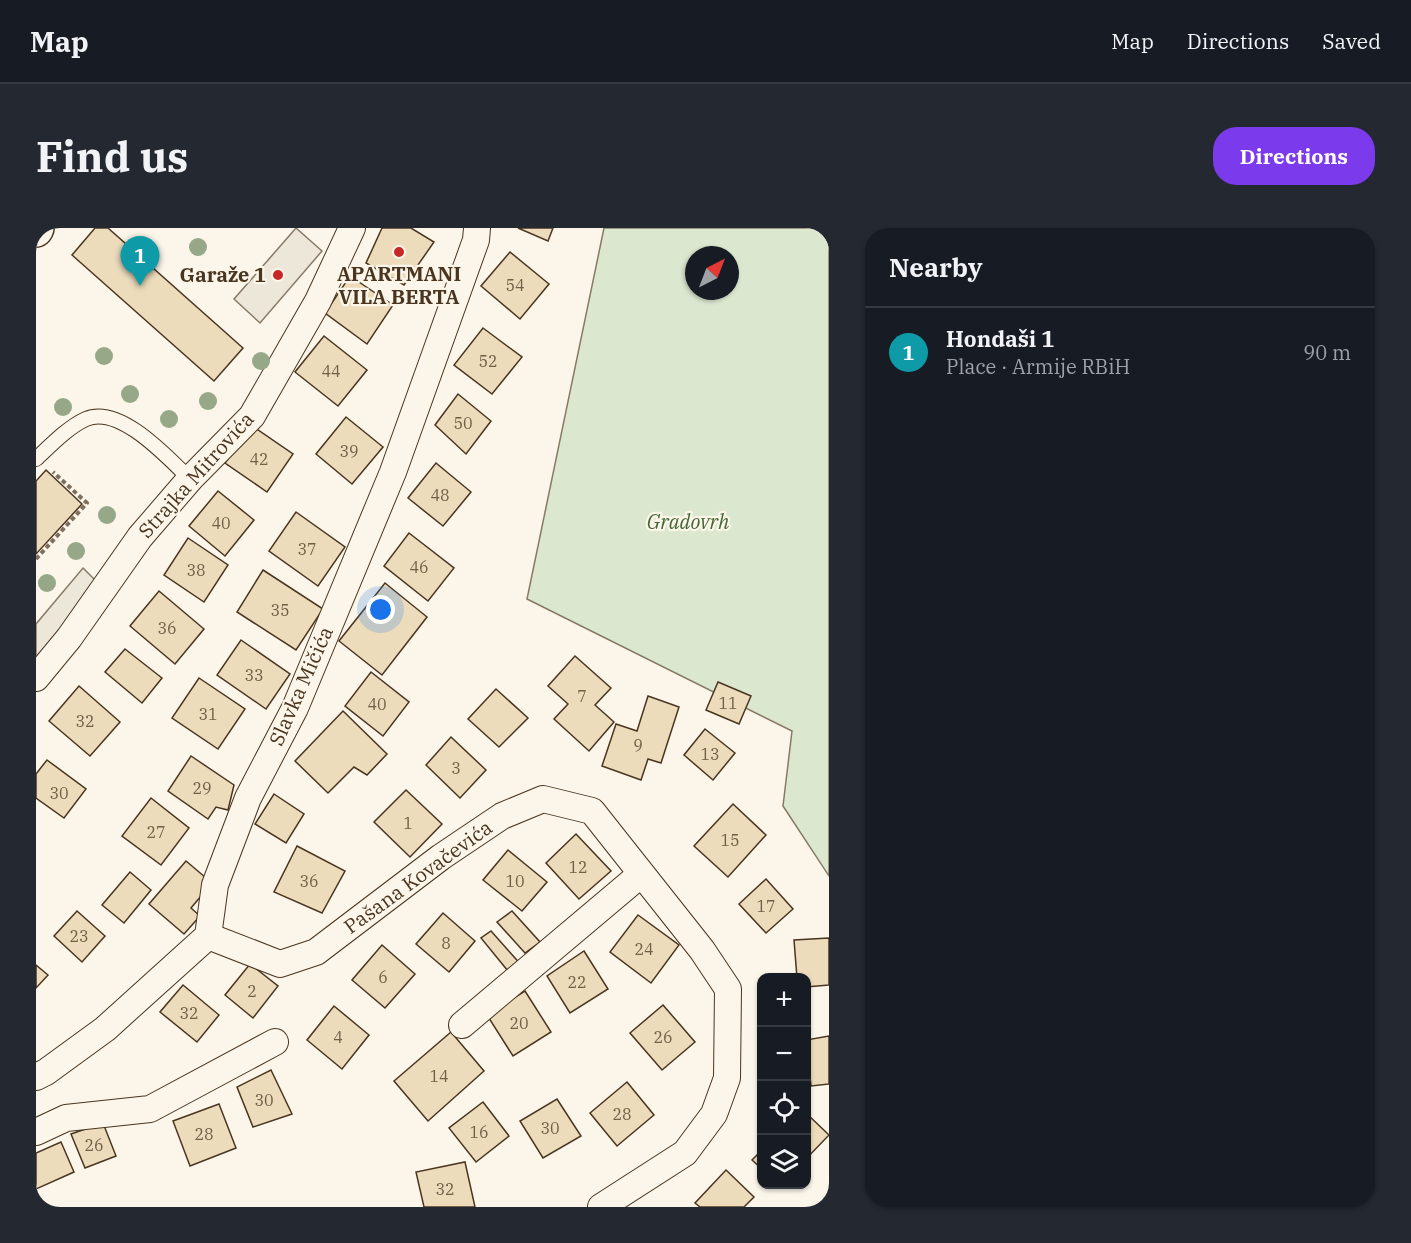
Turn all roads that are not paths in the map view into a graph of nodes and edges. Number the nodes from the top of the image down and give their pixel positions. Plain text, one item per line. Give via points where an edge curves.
1 (352, 228) edge
2 (477, 228) edge
3 (41, 462) edge
4 (190, 479) junction
5 (36, 678) edge
6 (640, 875) junction
7 (208, 936) junction
8 (462, 1025) dead end
9 (275, 1041) dead end
10 (36, 1077) edge
11 (36, 1132) edge
12 (601, 1207) edge

1 - 4 street, Strajka Mitrovića via 318,301 252,416
2 - 7 street, Slavka Mičića via 393,472 295,708 248,798 215,885
3 - 4 lane via 85,419 109,419 139,432
4 - 5 street, Strajka Mitrovića via 140,537
6 - 7 street, Pašana Kovačevića via 592,812 543,799 502,816 441,857 316,952 280,964
6 - 8 street
6 - 12 street, Pašana Kovačevića via 702,950 728,989 727,1078 714,1114 685,1153
7 - 10 street via 105,1029
9 - 11 street via 150,1109 66,1118

